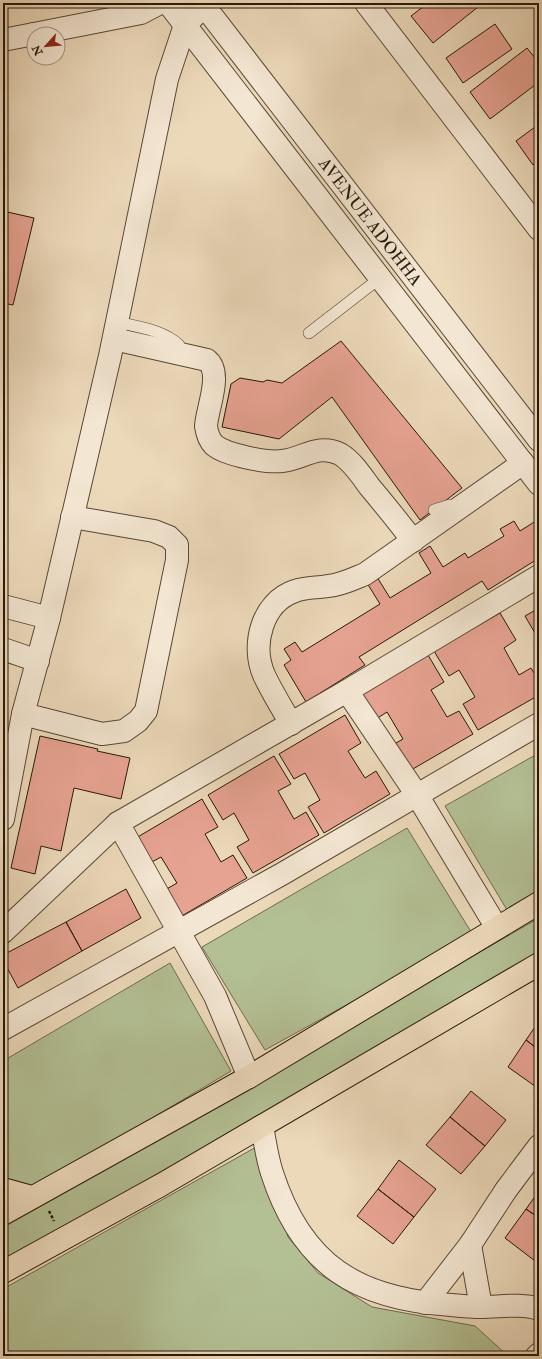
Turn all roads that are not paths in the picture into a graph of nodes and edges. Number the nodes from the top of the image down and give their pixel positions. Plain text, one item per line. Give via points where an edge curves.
1 (160, 3) edge
2 (168, 3) edge
3 (366, 3) edge
4 (203, 5) edge
5 (185, 25) junction
6 (66, 28) edge
7 (26, 36) edge
8 (3, 40) edge
9 (539, 229) edge
10 (380, 278) junction
11 (115, 330) junction
12 (309, 333) dead end
13 (180, 345) dead end
14 (539, 440) edge
15 (519, 459) junction
16 (539, 484) edge
17 (434, 510) dead end
18 (72, 517) junction
19 (413, 541) junction
20 (539, 576) edge
21 (3, 606) edge
22 (49, 618) junction
23 (3, 650) edge
24 (38, 660) junction
25 (347, 690) junction
26 (291, 724) junction
27 (539, 724) edge
28 (15, 728) edge
29 (417, 795) junction
30 (3, 819) edge
31 (118, 823) junction
32 (539, 903) edge
33 (497, 928) junction
34 (3, 932) edge
35 (179, 933) junction
36 (539, 964) edge
37 (3, 1029) edge
38 (249, 1077) junction
39 (262, 1126) junction
40 (539, 1146) edge
41 (3, 1190) edge
42 (36, 1195) junction
43 (3, 1214) edge
44 (470, 1245) junction
45 (3, 1272) edge
46 (425, 1303) junction
47 (481, 1307) junction
48 (539, 1309) edge

1 - 6 street via 141,13
2 - 5 street
3 - 9 street
4 - 5 street
4 - 14 street, AVENUE ADOHHA
5 - 10 street
5 - 11 street via 167,79
7 - 8 street
10 - 12 lane
10 - 15 street
11 - 13 lane via 160,333
11 - 18 street
11 - 19 street via 207,360 212,364 215,374 206,426 207,434 214,445 226,452 266,461 284,461 324,449 342,455
15 - 16 street
15 - 17 lane via 449,505
15 - 19 street
18 - 22 street
18 - 28 street via 154,531 169,537 177,546 177,560 146,710 138,721 124,731 102,734
19 - 26 street via 365,574 330,586 295,591 275,602 269,610 261,631 261,664 264,675
20 - 25 street
21 - 22 street
22 - 24 street
23 - 24 street
24 - 28 street
25 - 26 street
25 - 29 street
26 - 31 street
27 - 29 street
28 - 30 street
29 - 33 street
29 - 35 street
31 - 34 street
31 - 35 street
32 - 33 main road
33 - 38 main road
35 - 37 street
35 - 38 street via 215,996
36 - 39 main road
38 - 42 main road
39 - 45 main road via 162,1185
39 - 46 street via 272,1173 291,1217 311,1249 332,1268 360,1285
40 - 44 street
41 - 42 main road
42 - 43 main road
44 - 46 street
44 - 47 street
46 - 47 street
47 - 48 street via 526,1306

